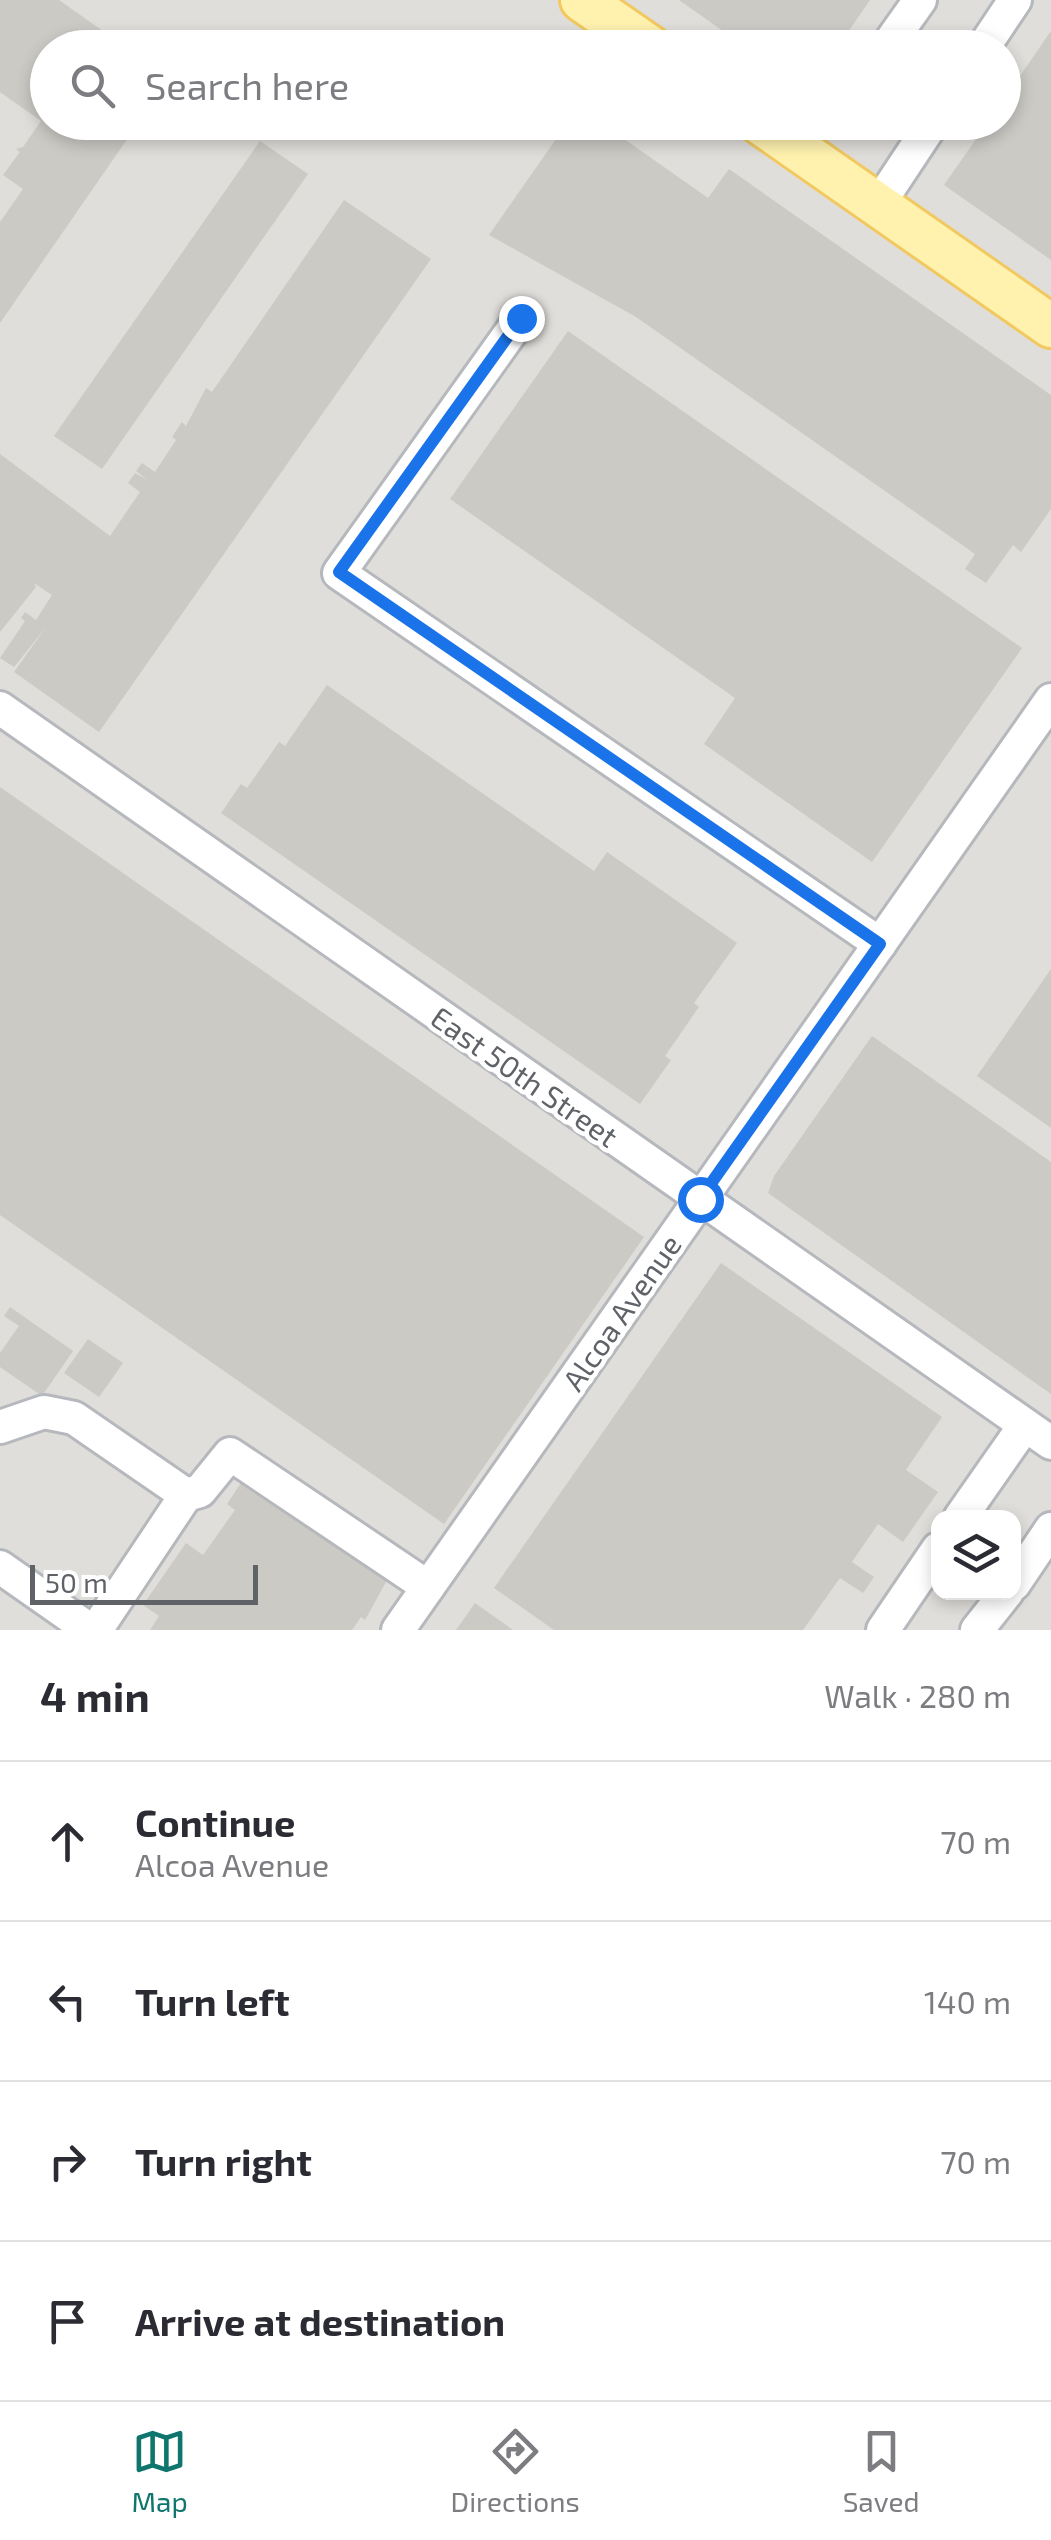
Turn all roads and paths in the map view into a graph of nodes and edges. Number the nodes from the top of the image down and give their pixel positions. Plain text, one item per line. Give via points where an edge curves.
1 (582, 0) edge
2 (920, 0) edge
3 (1015, 0) edge
4 (625, 30) edge
5 (899, 30) edge
6 (995, 30) edge
7 (785, 140) edge
8 (919, 140) edge
9 (878, 205) junction
10 (521, 318) dead end
11 (1051, 326) edge
12 (0, 708) edge
13 (1047, 714) edge
14 (880, 944) junction
15 (700, 1199) junction
16 (0, 1427) edge
17 (1038, 1434) edge
18 (186, 1495) junction
19 (967, 1510) edge
20 (1051, 1529) edge
21 (931, 1559) edge
22 (0, 1567) edge
23 (1021, 1574) edge
24 (428, 1587) junction
25 (1001, 1600) edge
26 (93, 1630) edge
27 (398, 1630) edge
28 (882, 1630) edge
29 (978, 1630) edge

1 - 4 main road
2 - 5 street
3 - 6 street
7 - 9 main road
8 - 9 street
9 - 11 main road
10 - 14 street via 339,572
12 - 15 street, East 50th Street
13 - 14 street, Alcoa Avenue
14 - 15 street, Alcoa Avenue
15 - 17 street, East 50th Street
15 - 24 street, Alcoa Avenue
16 - 18 street via 44,1412 74,1418
17 - 19 street
18 - 24 street via 200,1491 230,1454
18 - 26 street
20 - 23 street
21 - 28 street
22 - 26 street
24 - 27 street, Alcoa Avenue
25 - 29 street

